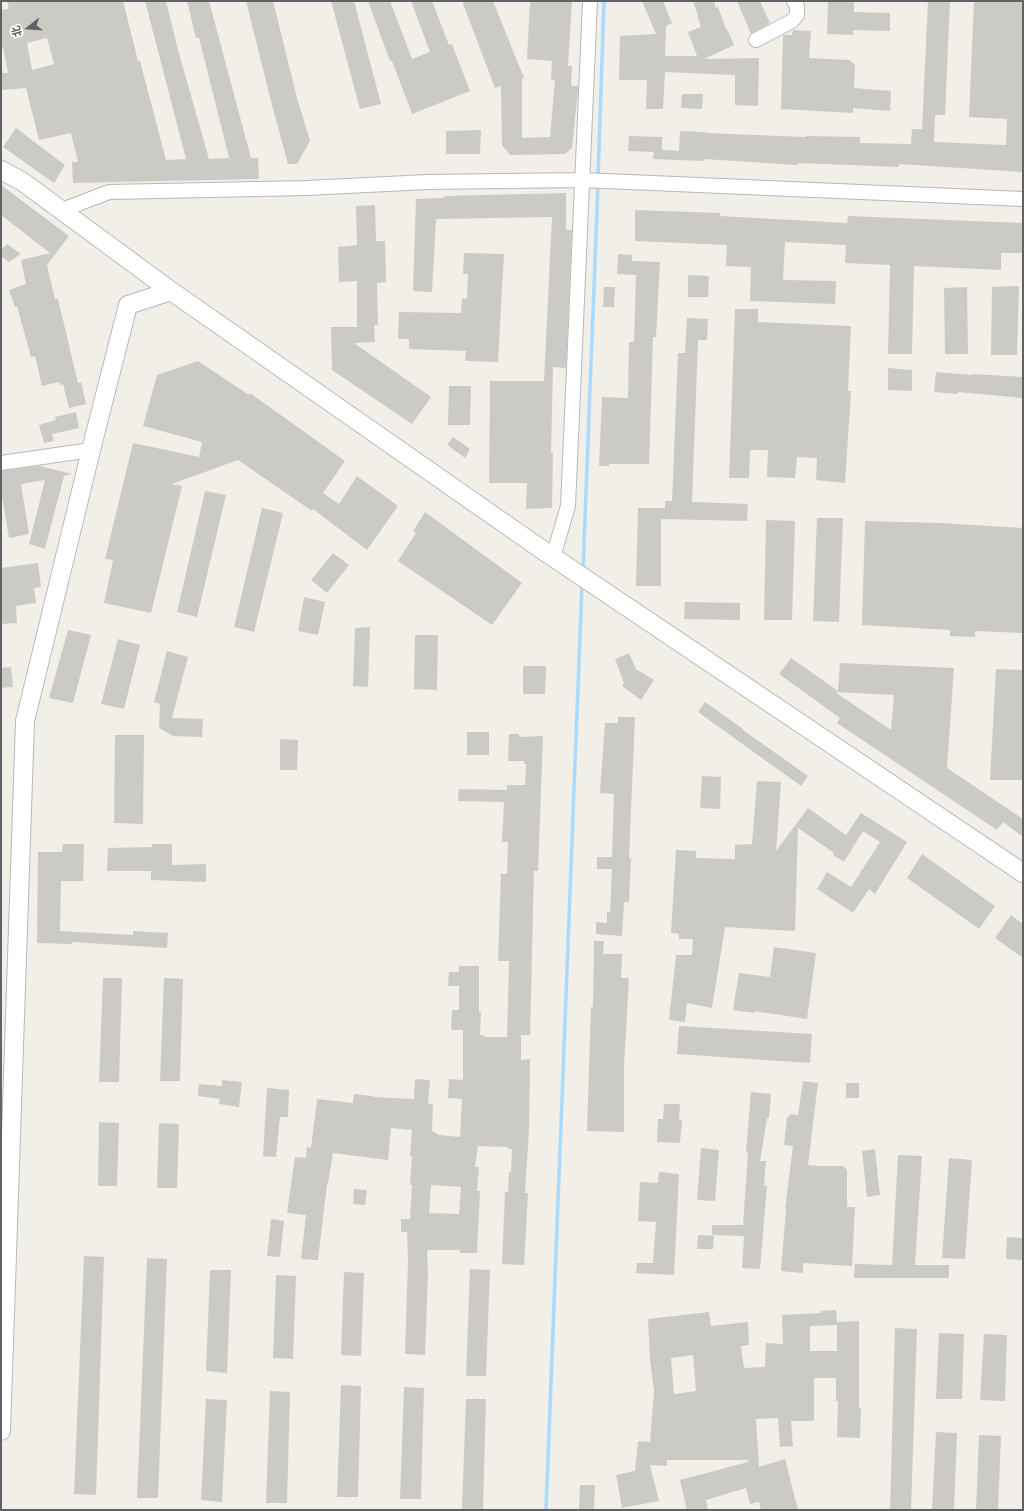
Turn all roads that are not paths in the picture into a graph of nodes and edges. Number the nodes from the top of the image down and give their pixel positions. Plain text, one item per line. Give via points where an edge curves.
1 (590, 1) edge
2 (794, 1) edge
3 (756, 40) dead end
4 (1, 170) edge
5 (585, 180) junction
6 (1023, 199) edge
7 (62, 210) junction
8 (171, 291) junction
9 (91, 450) junction
10 (1, 463) edge
11 (553, 557) junction
12 (1023, 873) edge
13 (4, 1236) edge
14 (1, 1431) edge

1 - 5 street
2 - 3 street via 797,15 792,22
4 - 7 street via 23,182
5 - 6 street
5 - 7 street via 109,192
5 - 11 street via 568,506
7 - 8 street
8 - 9 street via 128,305
8 - 11 street
9 - 10 street
9 - 13 street via 25,721
11 - 12 street
13 - 14 street

